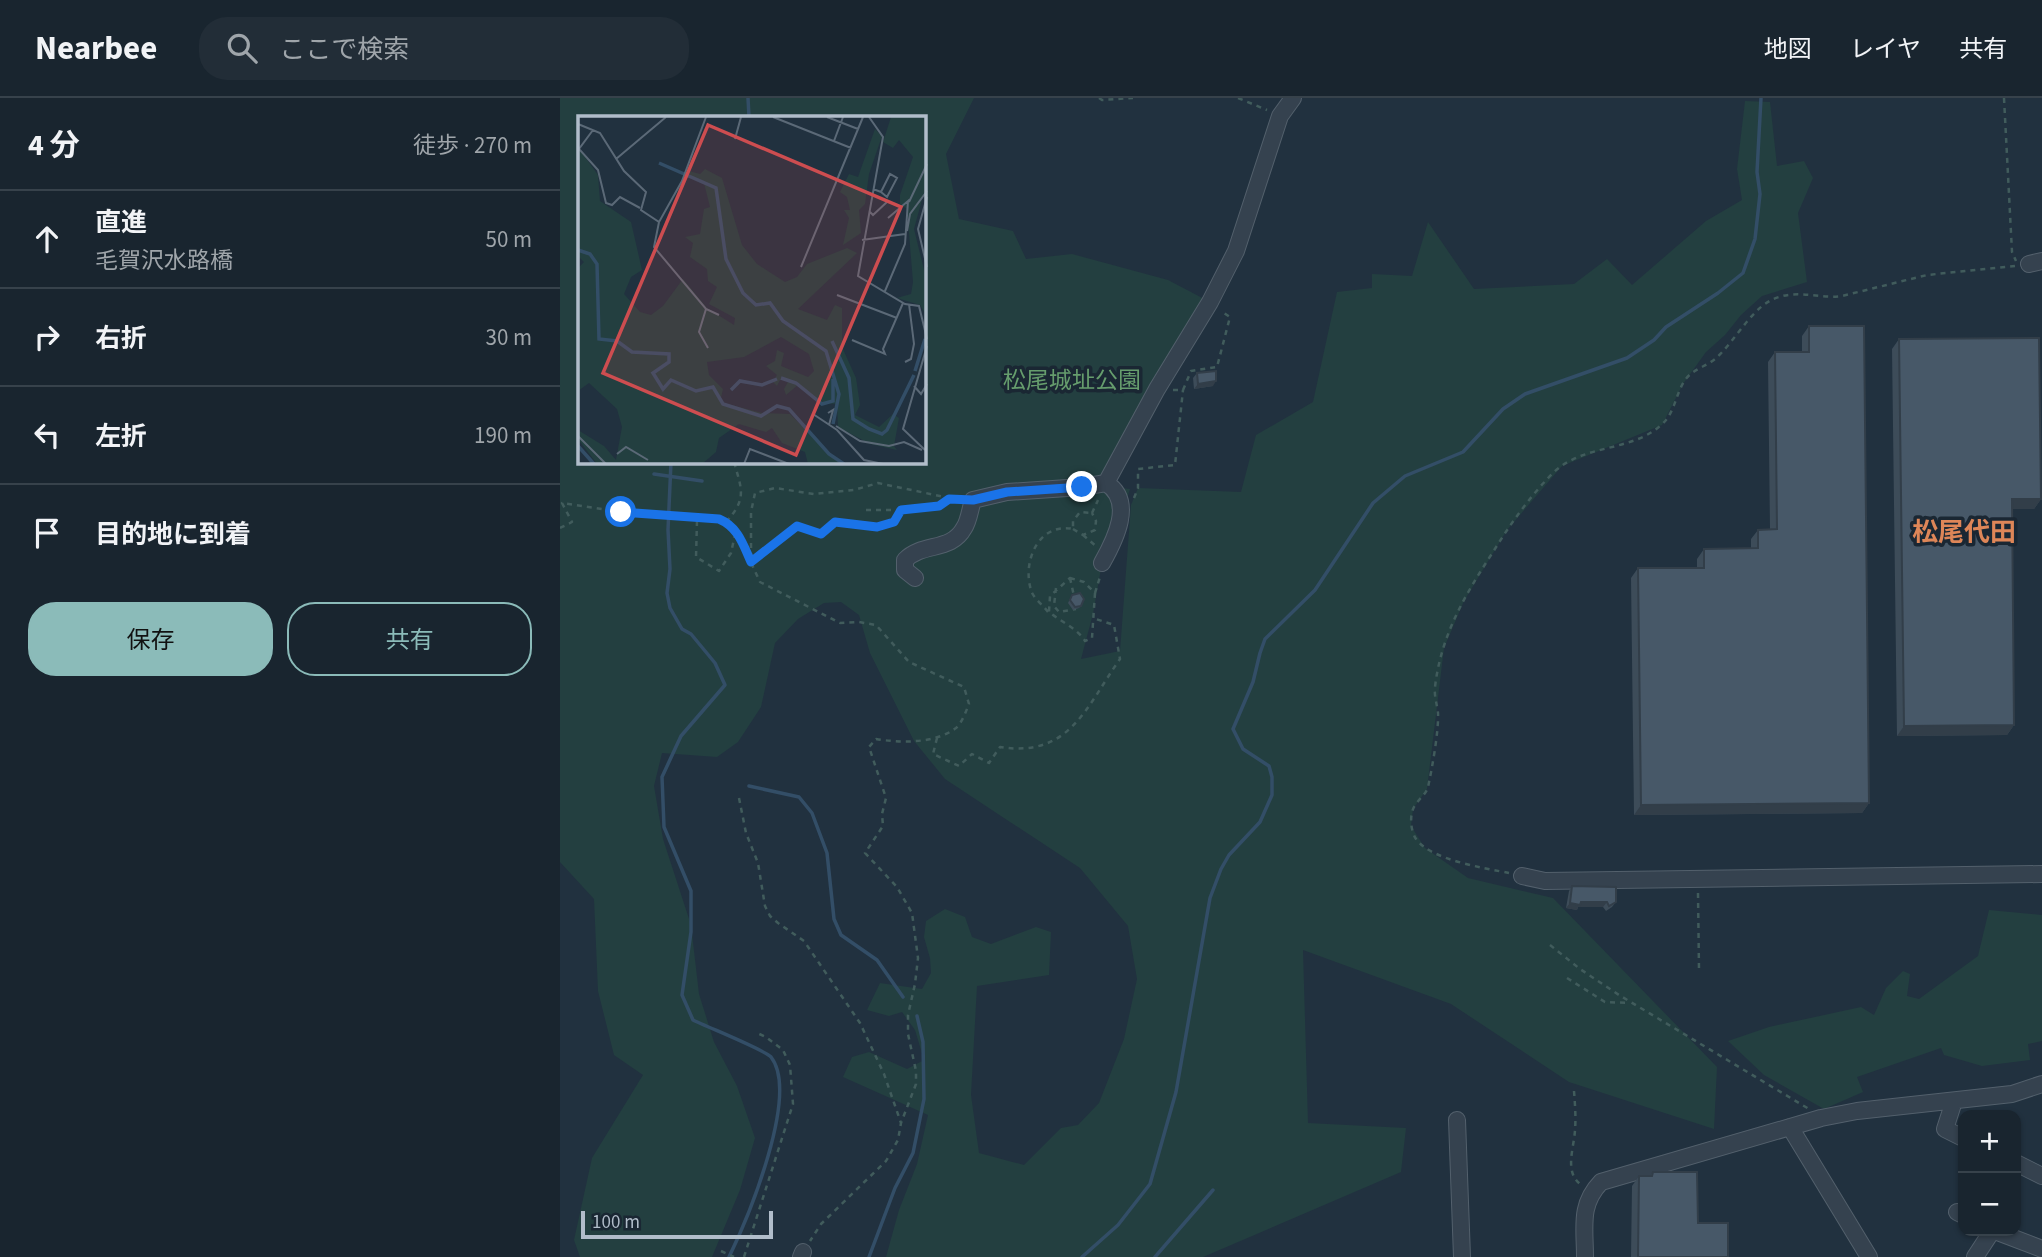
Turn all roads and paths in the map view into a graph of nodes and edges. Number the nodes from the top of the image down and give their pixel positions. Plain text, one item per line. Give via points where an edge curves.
1 (1099, 98) edge
2 (1133, 98) edge
3 (1238, 98) edge
4 (1293, 98) edge
5 (2004, 98) edge
6 (1280, 116) junction
7 (2036, 262) edge
8 (1210, 302) junction
9 (1157, 389) junction
10 (1183, 390) junction
11 (735, 464) edge
12 (1106, 483) junction
13 (1138, 488) dead end
14 (949, 499) junction
15 (973, 500) junction
16 (866, 510) dead end
17 (901, 510) junction
18 (697, 521) dead end
19 (726, 522) junction
20 (560, 528) edge
21 (1073, 529) junction
22 (736, 530) junction
23 (751, 562) junction
24 (1102, 563) dead end
25 (915, 578) dead end
26 (1070, 578) junction
27 (1056, 589) junction
28 (1074, 596) edge
29 (1068, 603) edge
30 (1079, 608) edge
31 (1073, 610) junction
32 (1049, 612) junction
33 (1093, 618) junction
34 (937, 738) junction
35 (739, 798) dead end
36 (2042, 874) edge
37 (1522, 876) joint
38 (1698, 880) junction
39 (1550, 944) dead end
40 (1699, 970) dead end
41 (1567, 978) dead end
42 (1632, 1003) junction
43 (755, 1032) dead end
44 (2042, 1084) edge
45 (1574, 1091) dead end
46 (1954, 1101) junction
47 (1818, 1119) junction
48 (1457, 1120) dead end
49 (901, 1123) junction
50 (1790, 1128) junction
51 (1958, 1136) edge
52 (2021, 1166) edge
53 (2042, 1176) edge
54 (1592, 1191) junction
55 (1990, 1236) edge
56 (2007, 1236) edge
57 (2042, 1248) edge
58 (721, 1251) dead end
59 (802, 1254) edge
60 (734, 1257) edge
61 (744, 1257) edge
62 (1462, 1257) edge
63 (1584, 1257) edge
64 (1869, 1257) edge
65 (1975, 1257) edge

1 - 2 path
3 - 6 path
4 - 6 street
5 - 7 path via 2012,252 2017,262
6 - 8 street via 1236,251
7 - 37 path via 1927,275 1842,296 1802,294 1770,300 1715,359 1686,378 1662,425 1630,442 1570,461 1522,508 1464,597 1446,636 1434,688 1438,716 1427,789 1412,809 1411,826 1425,848 1448,859
8 - 9 street
8 - 10 path via 1230,317 1217,367 1191,371
9 - 10 path
9 - 12 street
10 - 13 path via 1175,465 1138,469
11 - 19 path via 741,486 739,508
12 - 15 street via 1007,492
12 - 24 street via 1119,495 1120,521
14 - 15 path
14 - 17 path via 939,506
14 - 23 path via 877,483 814,494 775,488 755,493
15 - 25 street via 965,528 951,542 922,548 905,560 905,570
16 - 17 path
17 - 23 path via 894,522 877,527 835,522 821,534 797,526
18 - 22 path via 696,557 719,571 731,553
19 - 20 path via 562,503 572,522
19 - 22 path
21 - 21 path via 1083,535 1096,530 1096,521 1091,513 1080,512
21 - 32 path via 1060,526 1050,530 1027,566 1031,592
22 - 23 path
23 - 34 path via 760,582 840,623 876,625 909,662 964,687 969,704 961,720
26 - 27 path
26 - 28 path
26 - 33 path via 1084,582 1095,593
27 - 31 path via 1054,606 1059,611
27 - 32 path via 1050,596
29 - 31 path
30 - 31 path
32 - 33 path via 1085,641 1092,638
33 - 34 path via 1114,625 1119,659 1081,718 1059,739 1018,750 1000,747 989,763 972,754 959,766 933,754
34 - 49 path via 876,739 869,747 886,798 883,826 865,853 897,887 912,913 918,958 908,1015 916,1084
35 - 49 path via 765,906 778,923 804,941 860,1023
36 - 38 street
37 - 38 street via 1545,881
38 - 40 path
39 - 42 path
41 - 42 path via 1605,1002
42 - 47 path via 1807,1106
43 - 61 path via 783,1049 790,1065 793,1104
44 - 46 street via 2012,1094
45 - 54 path via 1572,1174 1577,1183
46 - 47 street
46 - 51 street via 1945,1129
47 - 50 street
48 - 62 street
49 - 59 path via 886,1161 821,1224
50 - 54 street via 1601,1182
50 - 64 street
52 - 53 street
54 - 63 street via 1585,1206
55 - 65 street
56 - 57 street
58 - 60 path

